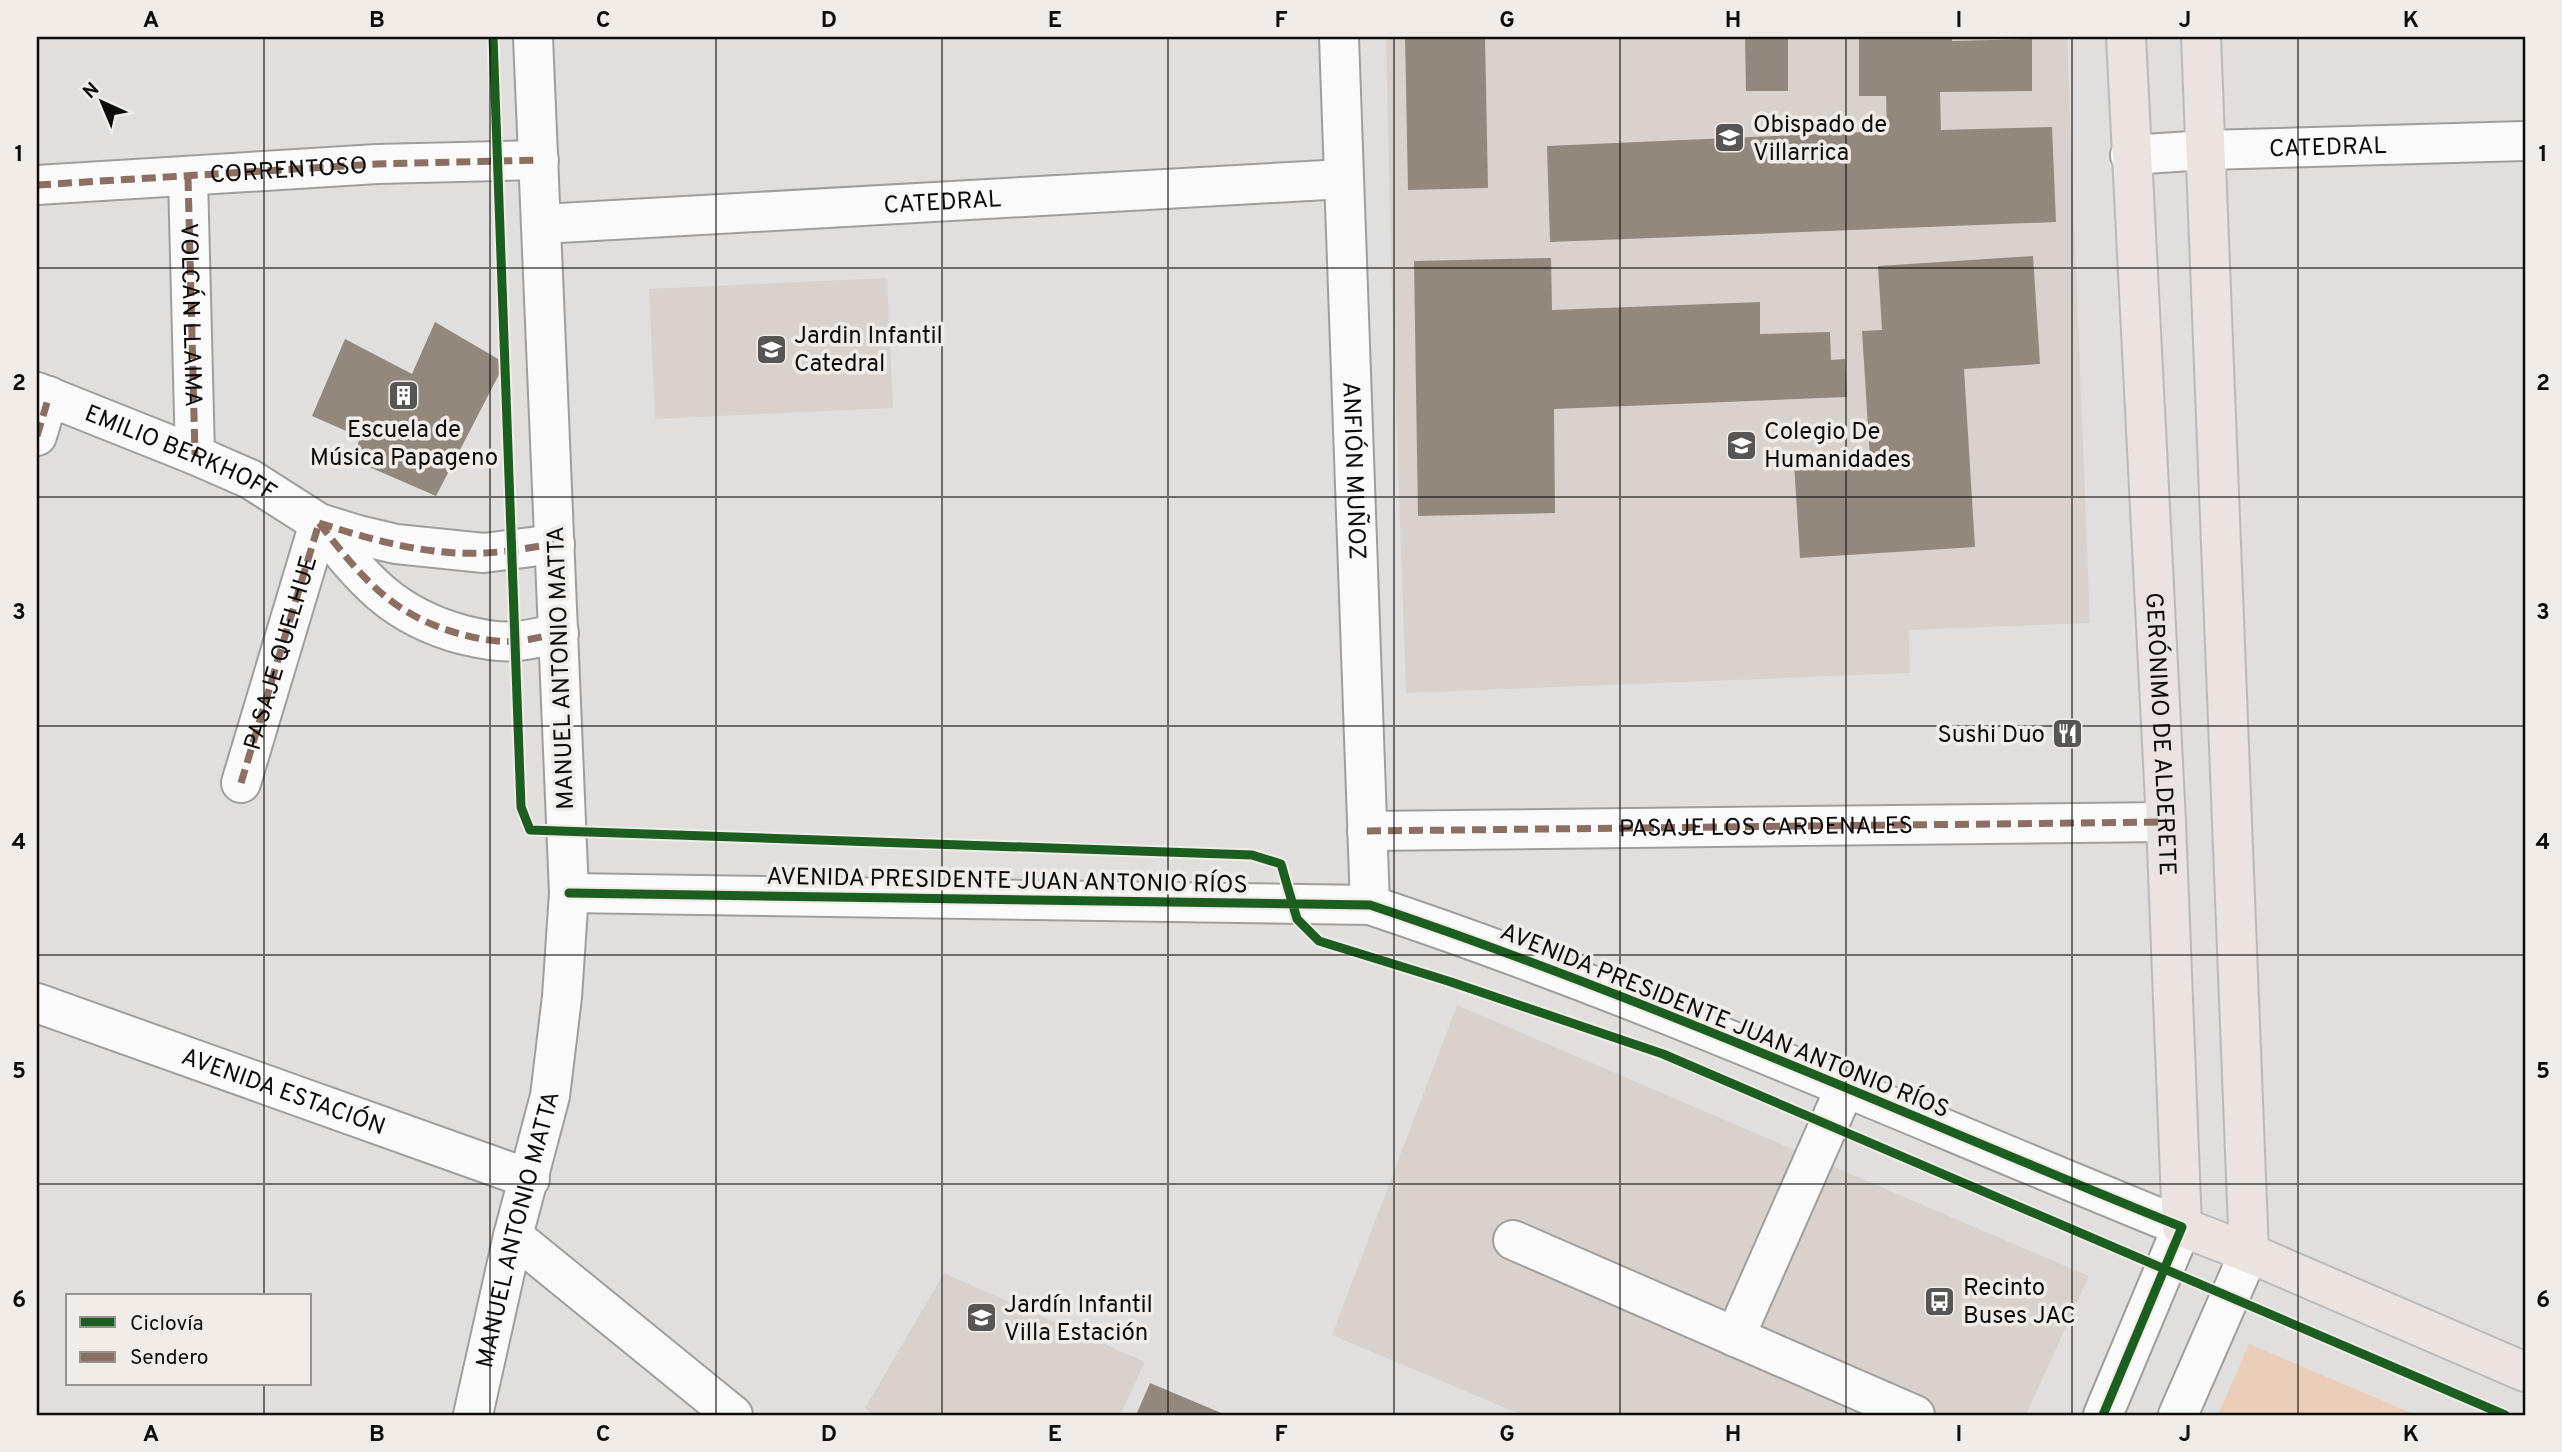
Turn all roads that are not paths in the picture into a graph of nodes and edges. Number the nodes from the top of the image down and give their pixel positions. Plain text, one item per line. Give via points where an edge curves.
1 (533, 37) edge
2 (1339, 37) edge
3 (2126, 37) edge
4 (2201, 37) edge
5 (2525, 141) edge
6 (2206, 150) junction
7 (2130, 155) junction
8 (540, 160) junction
9 (188, 177) junction
10 (1344, 178) junction
11 (37, 185) edge
12 (542, 224) junction
13 (43, 394) edge
14 (37, 436) edge
15 (195, 455) junction
16 (319, 523) junction
17 (555, 544) junction
18 (559, 633) junction
19 (241, 783) dead end
20 (2166, 822) junction
21 (1367, 831) junction
22 (569, 893) junction
23 (1370, 905) junction
24 (37, 1003) edge
25 (1845, 1088) junction
26 (530, 1179) junction
27 (2182, 1227) junction
28 (513, 1236) junction
29 (1513, 1240) dead end
30 (2249, 1253) junction
31 (1735, 1337) junction
32 (2525, 1371) edge
33 (473, 1415) edge
34 (733, 1415) edge
35 (1915, 1415) edge
36 (2103, 1415) edge
37 (2178, 1415) edge

1 - 8 street, MANUEL ANTONIO MATTA
2 - 10 street, ANFIÓN MUÑOZ
3 - 7 main road, GERÓNIMO DE ALDERETE
4 - 6 main road
5 - 6 street, CATEDRAL
6 - 7 street, CATEDRAL
6 - 30 main road
7 - 20 main road, GERÓNIMO DE ALDERETE
8 - 9 street, CORRENTOSO
8 - 12 street, MANUEL ANTONIO MATTA
9 - 11 street, CORRENTOSO
9 - 15 street, VOLCÁN LLAIMA
10 - 12 street, CATEDRAL
10 - 21 street, ANFIÓN MUÑOZ
12 - 17 street, MANUEL ANTONIO MATTA
13 - 14 street
13 - 15 street, EMILIO BERKHOFF
15 - 16 street, EMILIO BERKHOFF via 250,480
16 - 17 street, EMILIO BERKHOFF via 436,550 484,553
16 - 18 street, EMILIO BERKHOFF via 360,576 412,616 478,639 515,642
16 - 19 street, PASAJE QUELHUE
17 - 18 street, MANUEL ANTONIO MATTA
18 - 22 street, MANUEL ANTONIO MATTA
20 - 21 street, PASAJE LOS CARDENALES
20 - 27 main road, GERÓNIMO DE ALDERETE
21 - 23 street, ANFIÓN MUÑOZ
22 - 23 street, AVENIDA PRESIDENTE JUAN ANTONIO RÍOS
22 - 26 street, MANUEL ANTONIO MATTA via 550,1096
23 - 25 street, AVENIDA PRESIDENTE JUAN ANTONIO RÍOS via 1587,982
24 - 26 street, AVENIDA ESTACIÓN
25 - 27 street, AVENIDA PRESIDENTE JUAN ANTONIO RÍOS
25 - 31 street
26 - 28 street, MANUEL ANTONIO MATTA
27 - 30 main road, AVENIDA PRESIDENTE JUAN ANTONIO RÍOS
27 - 36 street, GERÓNIMO DE ALDERETE
28 - 33 street, MANUEL ANTONIO MATTA
28 - 34 street
29 - 31 street
30 - 32 main road, AVENIDA PRESIDENTE JUAN ANTONIO RÍOS
30 - 37 street
31 - 35 street

